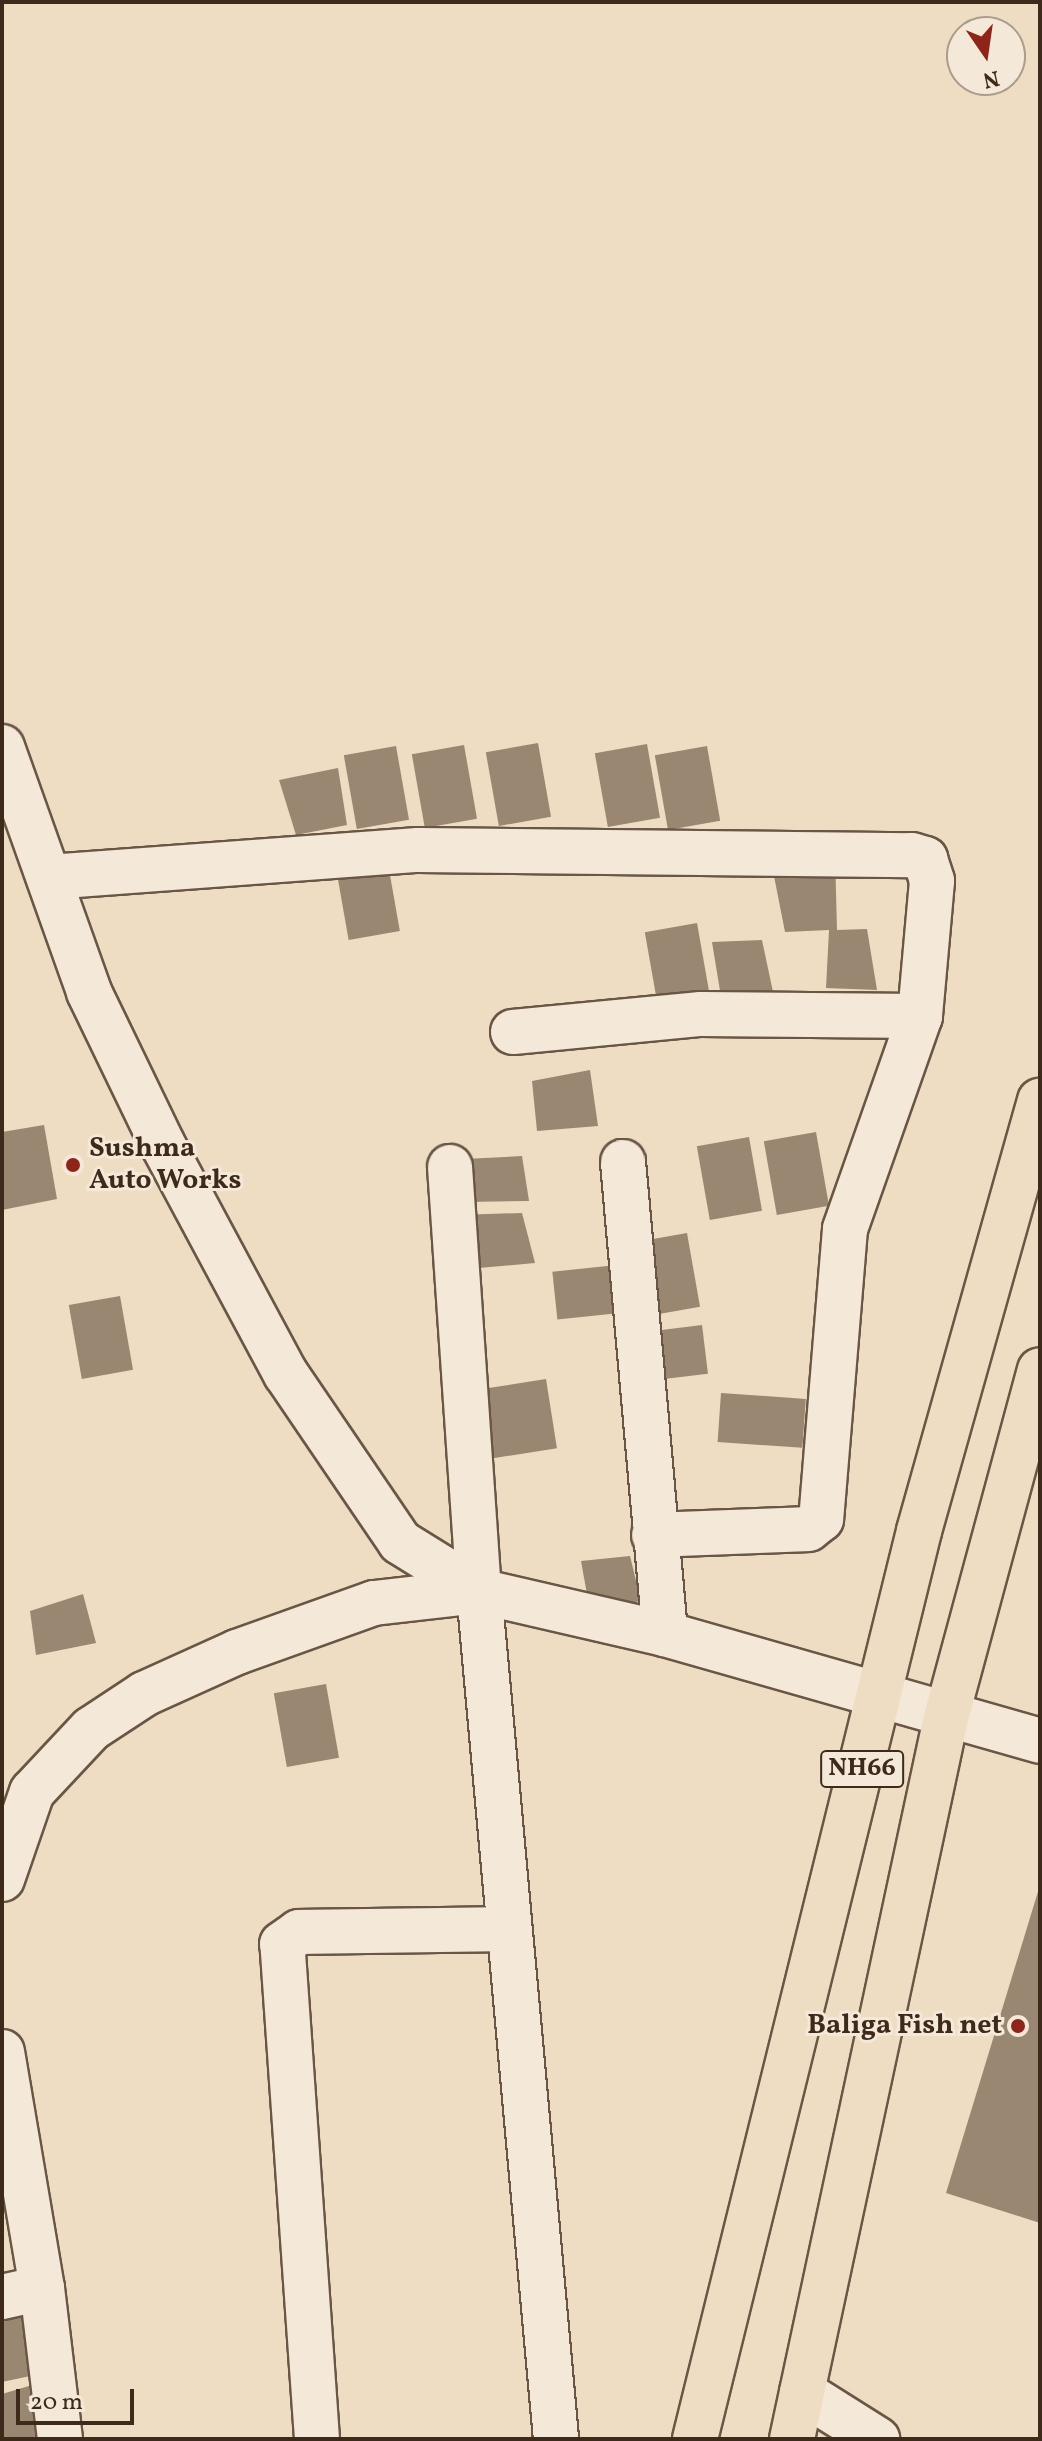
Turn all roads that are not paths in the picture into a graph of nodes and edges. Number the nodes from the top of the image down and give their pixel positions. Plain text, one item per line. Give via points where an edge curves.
1 (2, 747) edge
2 (49, 877) junction
3 (920, 1016) junction
4 (513, 1032) dead end
5 (1040, 1101) edge
6 (623, 1162) dead end
7 (450, 1167) dead end
8 (1040, 1370) edge
9 (654, 1535) junction
10 (479, 1591) junction
11 (665, 1634) junction
12 (880, 1696) junction
13 (946, 1718) junction
14 (1040, 1741) edge
15 (2, 1879) edge
16 (509, 1929) junction
17 (2, 2052) edge
18 (8, 2121) edge
19 (22, 2292) edge
20 (802, 2392) junction
21 (60, 2439) edge
22 (317, 2439) edge
23 (556, 2439) edge
24 (695, 2439) edge
25 (792, 2439) edge
26 (877, 2439) edge

1 - 2 street
2 - 3 street via 395,850 912,855 925,859 932,881
2 - 10 street via 89,992 163,1145 286,1374 400,1542
3 - 4 street via 701,1014
3 - 9 street via 845,1229 821,1519 808,1529
5 - 12 highway, NH66 via 923,1516
6 - 9 street
7 - 10 street
8 - 13 highway, NH66
9 - 11 street
10 - 11 street
10 - 15 street via 374,1603 237,1652 144,1694 91,1729 32,1792
10 - 16 street
11 - 12 street
12 - 13 street
12 - 24 highway, NH66
13 - 14 street
13 - 20 highway, NH66
16 - 22 street via 299,1932 282,1944
16 - 23 street
17 - 18 street
18 - 19 street
19 - 21 street
20 - 25 highway, NH66
20 - 26 street

